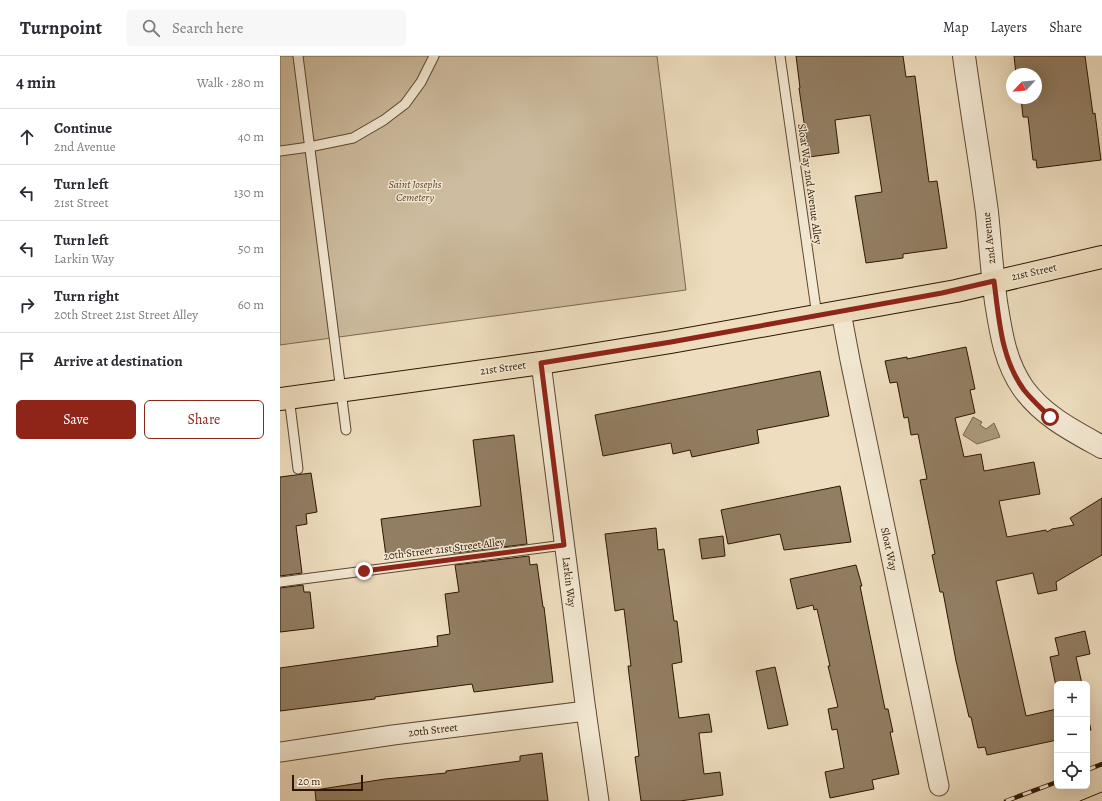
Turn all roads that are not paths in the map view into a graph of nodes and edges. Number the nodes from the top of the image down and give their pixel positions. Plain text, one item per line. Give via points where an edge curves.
1 (298, 56) edge
2 (434, 56) edge
3 (780, 56) edge
4 (964, 56) edge
5 (309, 147) junction
6 (280, 151) edge
7 (1102, 257) edge
8 (994, 281) junction
9 (841, 312) junction
10 (817, 316) junction
11 (541, 363) junction
12 (341, 391) junction
13 (285, 398) edge
14 (346, 430) dead end
15 (1102, 448) edge
16 (298, 470) dead end
17 (564, 545) junction
18 (280, 582) edge
19 (586, 711) junction
20 (280, 752) edge
21 (939, 786) dead end
22 (599, 801) edge

1 - 5 lane
2 - 5 lane via 421,82 405,104 384,120 353,138
3 - 10 lane, Sloat Way 2nd Avenue Alley
4 - 8 street, 2nd Avenue
5 - 6 lane
5 - 12 lane
7 - 8 main road, 21st Street
8 - 9 main road, 21st Street
8 - 15 street, 2nd Avenue via 1004,347 1023,389 1059,423
9 - 10 main road, 21st Street
9 - 21 street, Sloat Way
10 - 11 main road, 21st Street
11 - 12 main road, 21st Street
11 - 17 street, Larkin Way
12 - 13 main road, 21st Street
12 - 14 lane
13 - 16 lane
17 - 18 lane, 20th Street 21st Street Alley
17 - 19 street, Larkin Way
19 - 20 street, 20th Street
19 - 22 street, Larkin Way

